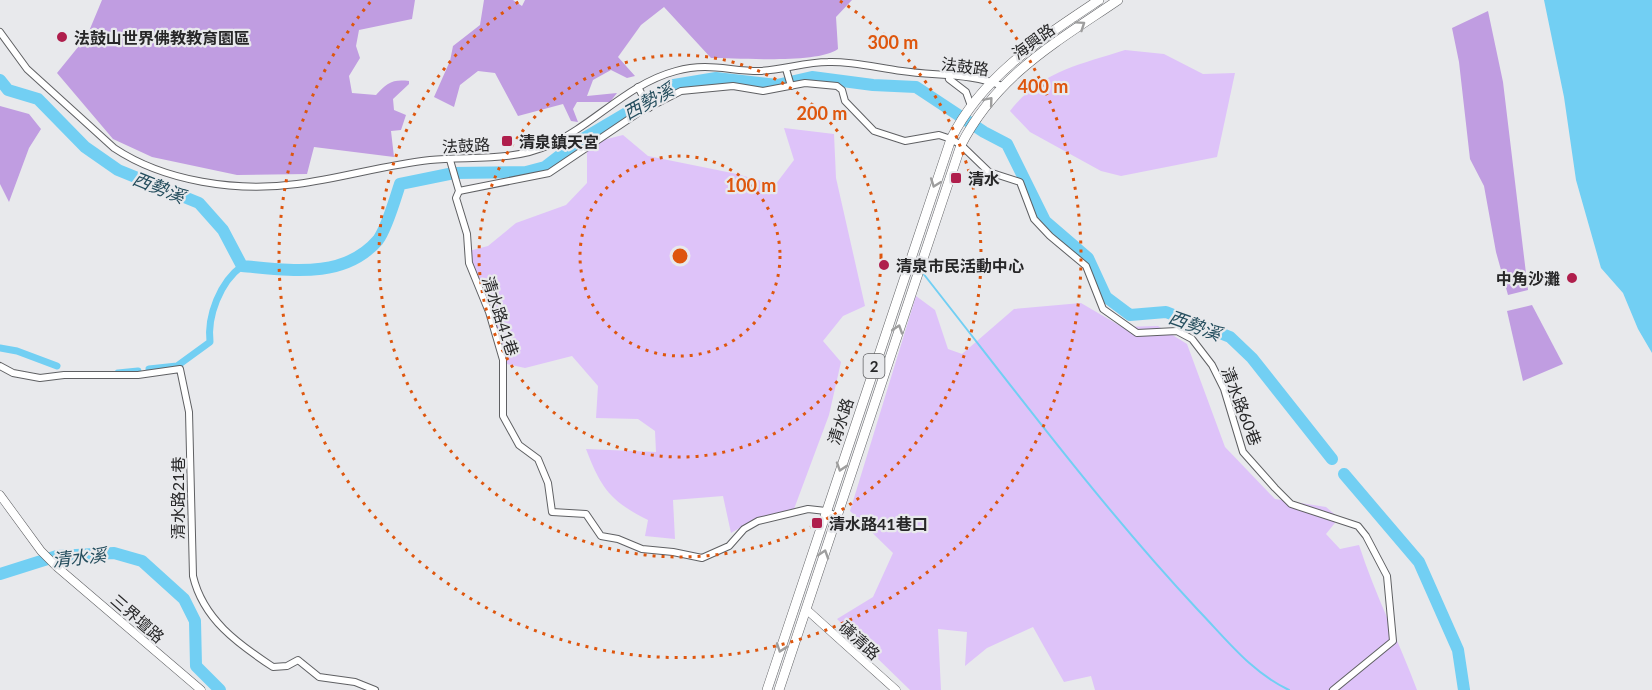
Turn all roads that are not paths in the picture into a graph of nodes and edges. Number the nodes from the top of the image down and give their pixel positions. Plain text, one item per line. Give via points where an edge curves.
1 (1099, 0) edge
2 (1118, 0) edge
3 (0, 32) edge
4 (786, 69) junction
5 (943, 76) junction
6 (992, 81) junction
7 (791, 86) junction
8 (1002, 86) junction
9 (639, 87) junction
10 (649, 108) junction
11 (969, 109) junction
12 (966, 135) joint
13 (951, 140) junction
14 (961, 145) junction
15 (450, 160) junction
16 (459, 191) junction
17 (0, 366) edge
18 (0, 495) edge
19 (826, 511) junction
20 (836, 516) junction
21 (795, 605) junction
22 (807, 610) junction
23 (201, 690) edge
24 (375, 690) edge
25 (767, 690) edge
26 (779, 690) edge
27 (896, 690) edge
28 (1333, 690) edge

1 - 6 main road, 海興路 / 2 via 1023,53
8 -> 2 main road, 海興路 / 2 via 1029,60
3 - 15 street, 法鼓路 via 27,69 114,148 143,166 196,180 242,185 296,184 429,160
4 - 5 street, 法鼓路 via 830,62
4 - 7 street
4 - 9 street, 法鼓路 via 697,66
5 - 6 street, 法鼓路
5 - 11 street via 966,92
6 - 8 street, 法鼓路
6 - 11 main road, 海興路 / 2
7 - 10 street via 763,91 733,86 681,91
7 - 13 street via 837,86 845,101 874,131 891,138 905,141 939,135
12 -> 8 main road, 海興路 / 2
9 - 10 street
9 - 15 street, 法鼓路 via 547,146 510,156
10 - 16 street via 549,173
11 - 13 main road, 清水路 / 2
12 - 14 main road, 清水路 / 2
13 - 14 street, 清水路60巷
13 -> 19 main road, 清水路 / 2
20 -> 14 main road, 清水路 / 2
14 - 28 street, 清水路60巷 via 989,172 1020,182 1034,219 1086,266 1103,309 1137,333 1177,331 1192,339 1224,389 1243,452 1282,496 1294,505 1358,526 1366,536 1387,576 1393,640
15 - 16 street, 清水路41巷
16 - 19 street, 清水路41巷 via 456,198 467,234 469,263 503,360 503,416 519,445 538,459 548,483 552,512 586,514 601,536 642,549 702,558 729,546 744,529 758,521 808,509
17 - 24 street, 清水路21巷 via 13,374 40,378 138,375 180,369 189,412 193,576 210,612 228,636 273,668 298,660 319,677 355,682
18 - 23 street, 三界壇路 via 57,567
19 - 20 street, 清水路41巷
19 - 21 main road, 清水路 / 2
22 -> 20 main road, 清水路 / 2
21 - 22 street
21 -> 25 main road, 清水路 / 2
22 - 26 main road, 清水路 / 2
22 - 27 street, 磺清路

